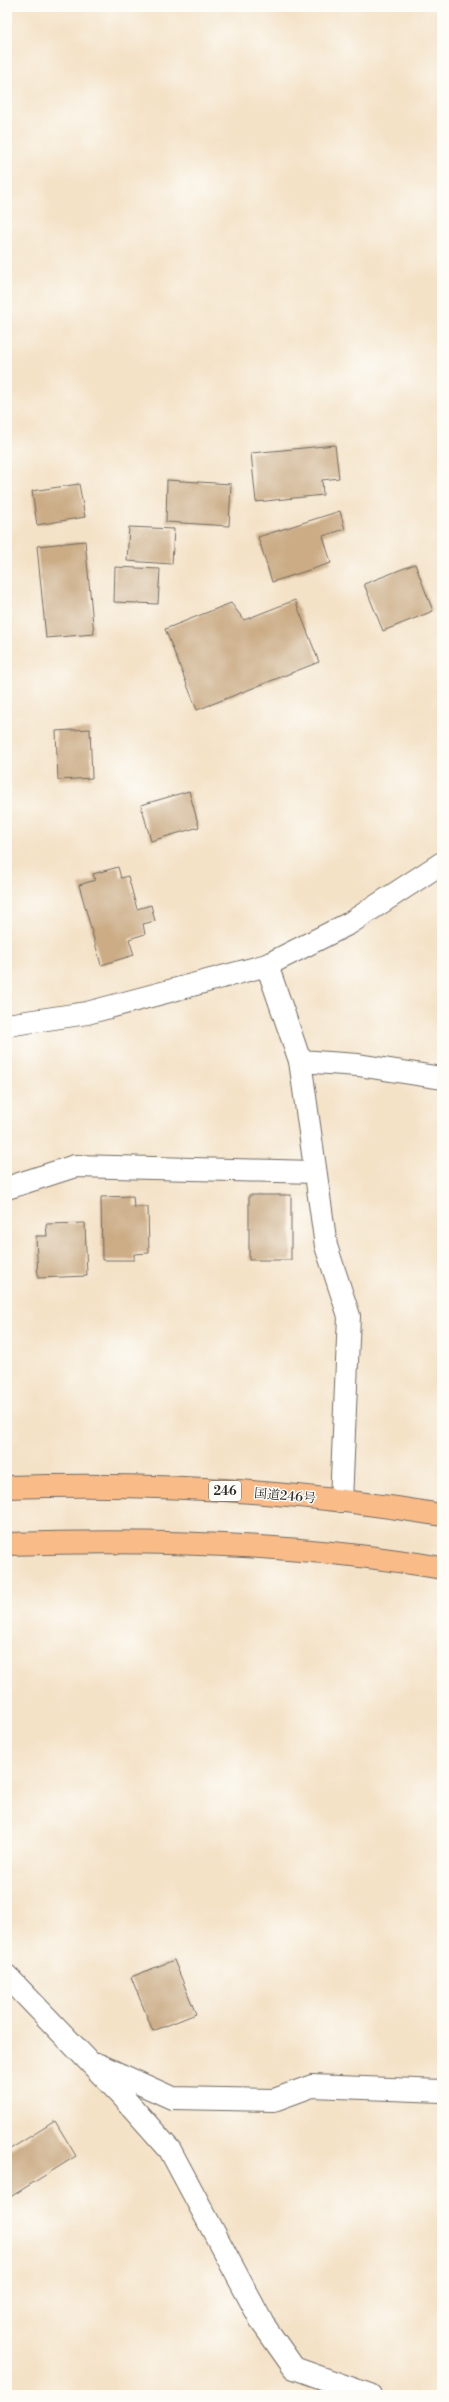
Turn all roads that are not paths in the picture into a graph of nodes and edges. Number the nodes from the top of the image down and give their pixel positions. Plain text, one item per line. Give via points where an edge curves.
1 (442, 863) edge
2 (267, 965) junction
3 (7, 1025) edge
4 (300, 1061) junction
5 (442, 1078) edge
6 (314, 1172) junction
7 (10, 1187) dead end
8 (7, 1488) edge
9 (341, 1501) junction
10 (442, 1515) edge
11 (7, 1544) edge
12 (442, 1568) edge
13 (7, 1976) edge
14 (88, 2060) junction
15 (442, 2091) edge
16 (370, 2395) edge

1 - 2 street via 350,923
2 - 3 street via 87,1013
2 - 4 street
4 - 5 street via 358,1065
4 - 6 street
6 - 7 street via 75,1166
6 - 9 street via 326,1246 349,1316
8 - 9 highway, 国道246号 / 246 via 79,1485 225,1491
9 - 10 highway, 国道246号 / 246
11 - 12 highway via 95,1541 241,1545 383,1558
13 - 14 street
14 - 15 street via 172,2098 274,2100 312,2086
14 - 16 street via 170,2150 263,2324 294,2368

